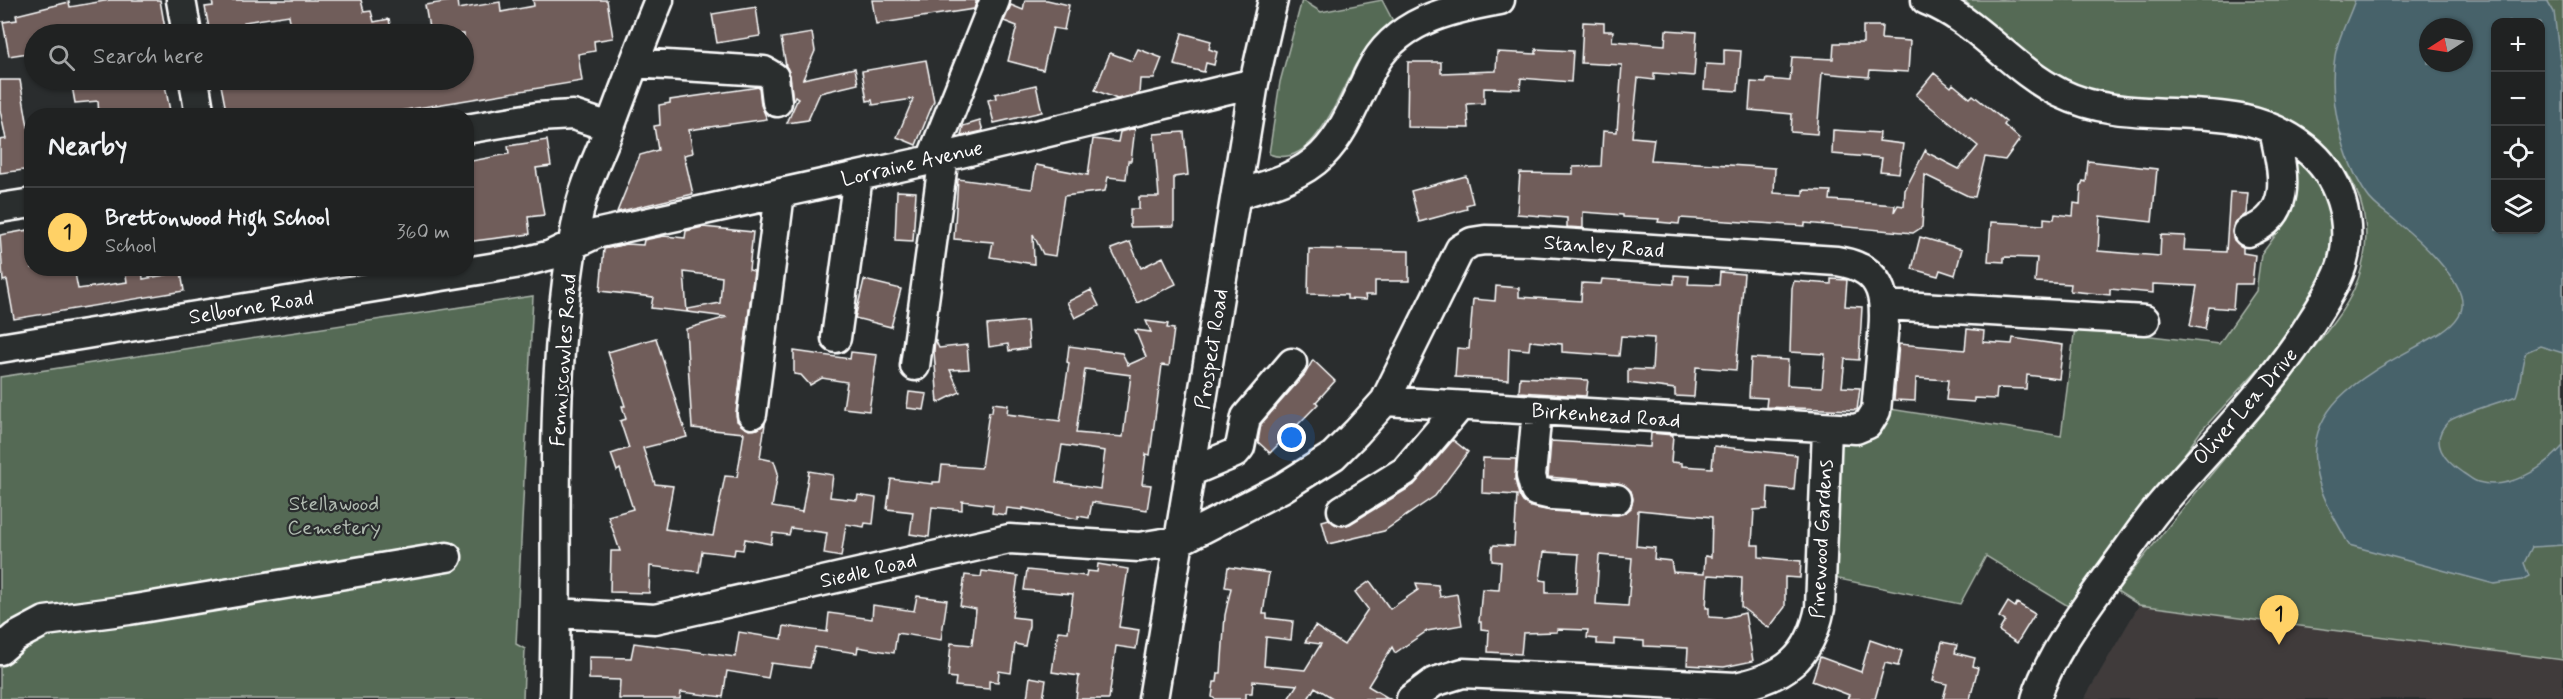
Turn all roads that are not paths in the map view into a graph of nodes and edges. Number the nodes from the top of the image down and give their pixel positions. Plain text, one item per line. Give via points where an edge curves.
1 (182, 0) edge
2 (659, 0) edge
3 (995, 0) edge
4 (1273, 0) edge
5 (1494, 0) edge
6 (1926, 0) edge
7 (186, 24) edge
8 (633, 63) junction
9 (1254, 83) junction
10 (196, 90) edge
11 (777, 102) dead end
12 (199, 108) edge
13 (610, 127) junction
14 (474, 128) edge
15 (2274, 130) junction
16 (937, 158) junction
17 (858, 176) junction
18 (780, 193) junction
19 (1236, 195) junction
20 (24, 204) edge
21 (0, 208) edge
22 (2248, 232) dead end
23 (572, 247) junction
24 (474, 271) edge
25 (441, 276) edge
26 (1886, 305) junction
27 (2145, 320) dead end
28 (836, 338) dead end
29 (0, 348) edge
30 (1292, 363) dead end
31 (915, 366) dead end
32 (1385, 401) junction
33 (1460, 406) junction
34 (1537, 410) junction
35 (752, 414) dead end
36 (1827, 429) junction
37 (1192, 471) junction
38 (1617, 499) dead end
39 (1342, 510) dead end
40 (1181, 540) junction
41 (447, 557) dead end
42 (557, 613) junction
43 (0, 650) edge
44 (1421, 696) edge
45 (554, 699) edge
46 (1154, 699) edge
47 (2036, 699) edge

1 - 7 street
2 - 8 street, Fenniscowles Road
3 - 16 street
4 - 9 street, Prospect Road
5 - 19 street via 1444,13 1406,30 1381,53 1355,105 1322,156 1288,177
6 - 15 street, Oliver Lea Drive via 1964,21 2033,77 2089,104 2120,110 2249,118
8 - 11 street via 764,71 774,77
8 - 13 street, Fenniscowles Road
9 - 16 street, Lorraine Avenue
9 - 19 street, Prospect Road
10 - 12 street
13 - 14 street via 566,115
13 - 23 street, Fenniscowles Road via 588,182
15 - 22 street via 2282,173 2280,200 2269,221
15 - 47 street, Oliver Lea Drive via 2305,147 2330,172 2341,200 2346,231 2342,265 2325,301 2274,377 2156,511 2101,587 2070,633
16 - 17 street, Lorraine Avenue
16 - 31 street
17 - 18 street, Lorraine Avenue
17 - 28 street
18 - 23 street, Lorraine Avenue via 596,234
18 - 35 street
19 - 37 street, Prospect Road
20 - 21 street
23 - 24 street, Selborne Road via 515,264
23 - 42 street, Fenniscowles Road via 559,354
25 - 29 street, Selborne Road
26 - 27 street
26 - 32 street, Stanley Road via 1879,286 1854,263 1530,241 1472,242 1460,249
26 - 36 street, Pinewood Gardens via 1876,411 1868,424 1856,429
30 - 37 street via 1246,417 1240,447 1227,458
32 - 33 street, Birkenhead Road
32 - 40 street, Stanley Road via 1333,456 1282,488
33 - 34 street, Birkenhead Road
33 - 39 street via 1405,471
34 - 36 street, Birkenhead Road
34 - 38 street via 1531,476 1535,491
36 - 44 street, Pinewood Gardens via 1816,631 1791,664 1766,681 1736,687 1463,673 1434,682
37 - 40 street, Prospect Road
40 - 42 street, Siedle Road via 1139,547 1009,539 655,619
40 - 46 street, Prospect Road
41 - 43 street via 45,621
42 - 45 street, Fenniscowles Road

